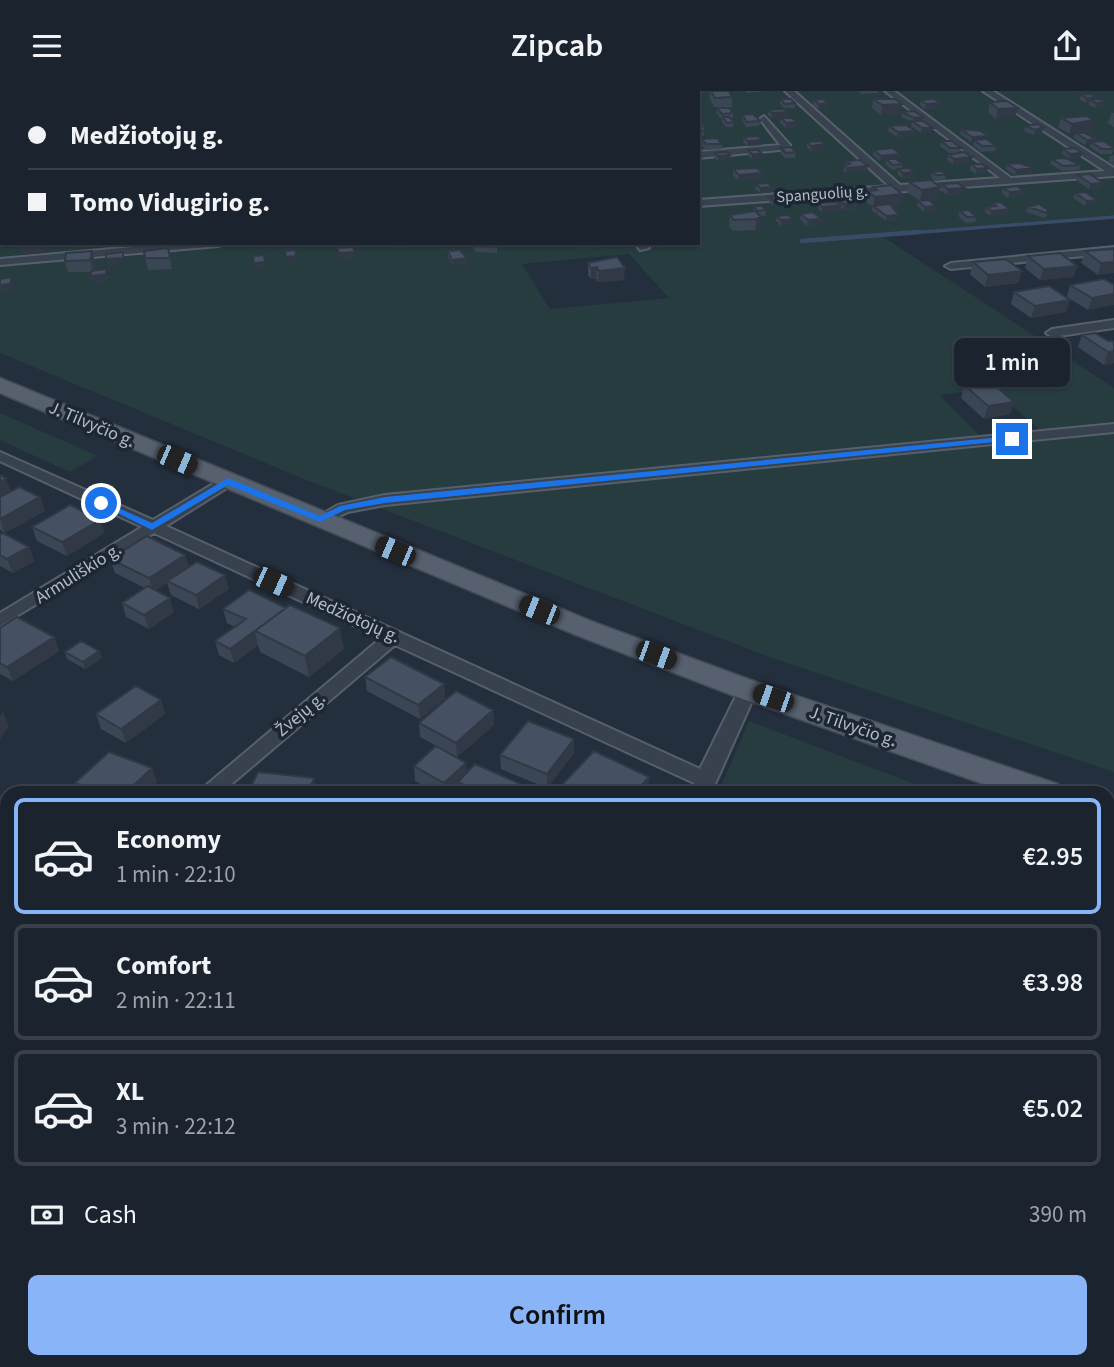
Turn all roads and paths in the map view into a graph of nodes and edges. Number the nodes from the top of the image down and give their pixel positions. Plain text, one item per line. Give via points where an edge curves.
1 (789, 91) edge
2 (889, 91) edge
3 (987, 91) edge
4 (764, 119) dead end
5 (700, 155) edge
6 (1114, 172) edge
7 (1008, 180) junction
8 (897, 188) junction
9 (700, 202) edge
10 (59, 245) edge
11 (197, 245) edge
12 (1114, 250) edge
13 (56, 258) junction
14 (0, 263) edge
15 (951, 266) dead end
16 (1114, 324) edge
17 (1052, 333) dead end
18 (0, 385) edge
19 (1114, 428) edge
20 (0, 456) edge
21 (228, 481) junction
22 (320, 520) junction
23 (152, 527) junction
24 (0, 621) edge
25 (394, 636) junction
26 (748, 690) junction
27 (215, 786) edge
28 (703, 786) edge
29 (1026, 786) edge

1 - 8 street
2 - 7 street
3 - 6 street
4 - 5 street via 787,146
6 - 7 street, Spanguolių g.
7 - 8 street, Spanguolių g.
8 - 9 street, Spanguolių g.
10 - 13 street
11 - 13 street
12 - 15 street
13 - 14 street
16 - 17 street
18 - 21 main road, J. Tilvyčio g.
19 - 22 street via 385,500 343,508
20 - 23 street, Medžiotojų g.
21 - 22 main road, J. Tilvyčio g.
21 - 23 street, Armuliškio g.
22 - 26 main road, J. Tilvyčio g.
23 - 24 street, Armuliškio g.
23 - 25 street, Medžiotojų g.
25 - 27 street, Žvejų g.
25 - 28 street, Medžiotojų g.
26 - 28 street, Medžiotojų g.
26 - 29 main road, J. Tilvyčio g.

